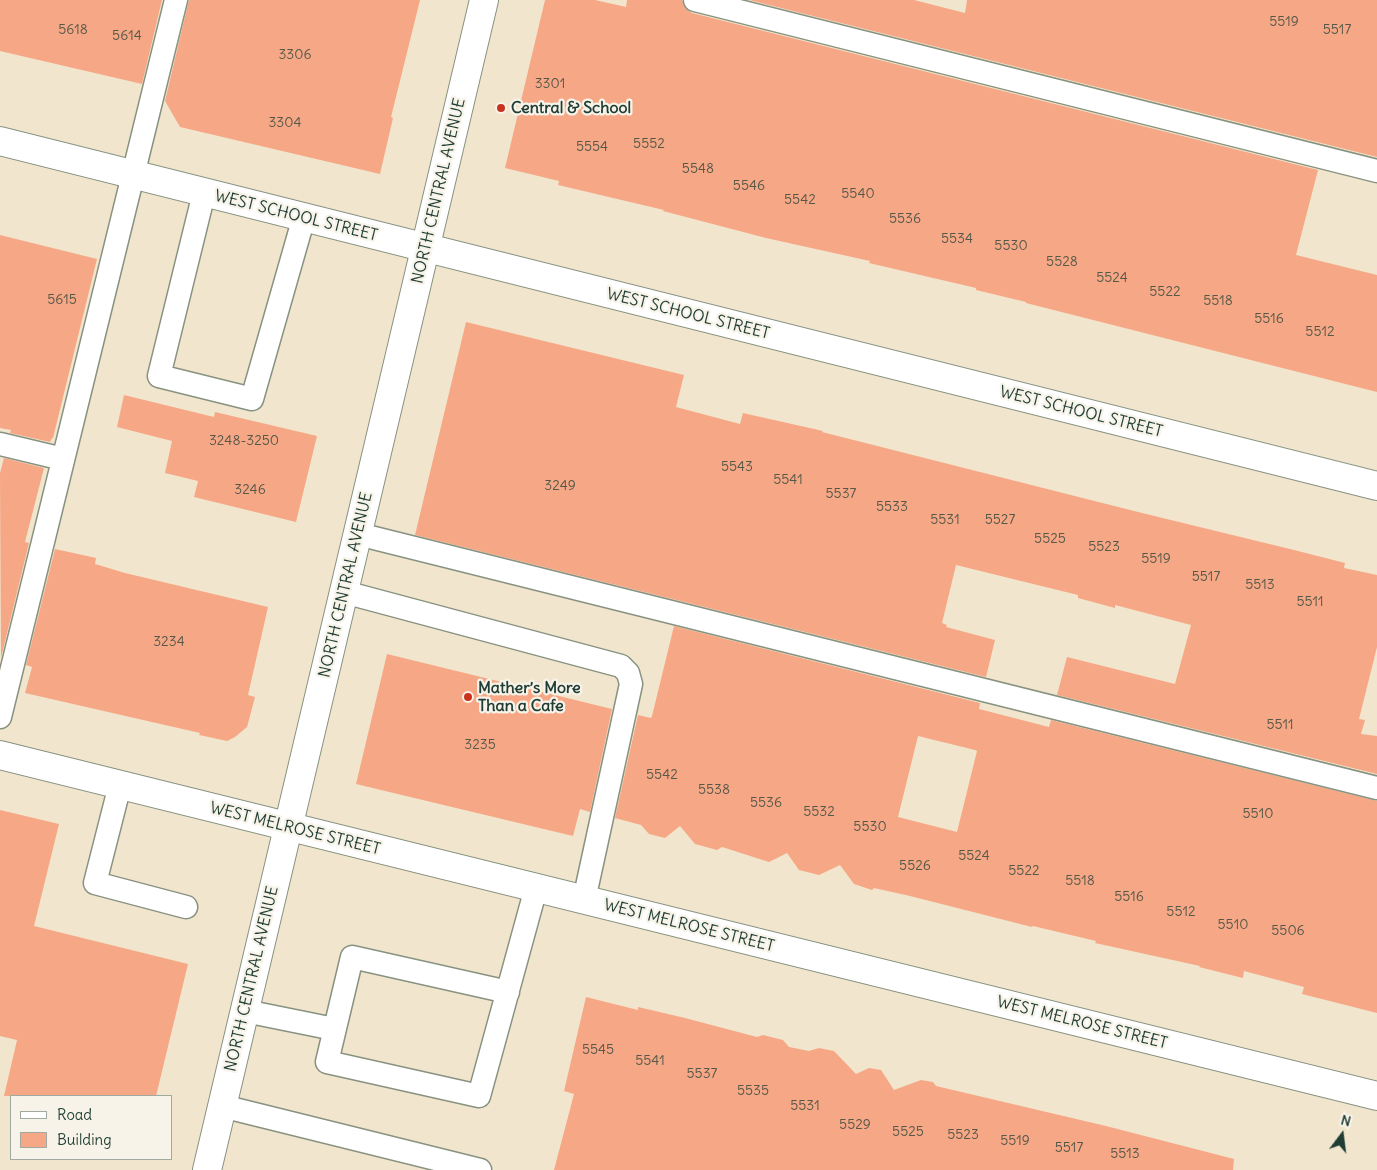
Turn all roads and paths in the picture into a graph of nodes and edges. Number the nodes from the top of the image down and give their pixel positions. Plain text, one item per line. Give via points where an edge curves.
1 (176, 0) edge
2 (484, 0) edge
3 (695, 0) edge
4 (0, 141) edge
5 (1377, 171) edge
6 (133, 174) junction
7 (204, 193) junction
8 (304, 218) junction
9 (425, 248) junction
10 (0, 444) edge
11 (63, 459) junction
12 (1377, 486) edge
13 (358, 534) junction
14 (344, 592) junction
15 (0, 716) edge
16 (0, 755) edge
17 (120, 785) junction
18 (1377, 788) edge
19 (288, 826) junction
20 (536, 888) junction
21 (584, 900) junction
22 (186, 907) dead end
23 (508, 992) junction
24 (245, 1011) junction
25 (334, 1029) junction
26 (1377, 1096) edge
27 (222, 1106) junction
28 (207, 1170) edge
29 (480, 1170) edge

1 - 6 lane
2 - 9 street, NORTH CENTRAL AVENUE
3 - 5 lane
4 - 6 street, WEST SCHOOL STREET
6 - 7 street, WEST SCHOOL STREET
6 - 11 lane
7 - 8 street, WEST SCHOOL STREET
7 - 8 lane via 158,376 252,399
8 - 9 street, WEST SCHOOL STREET
9 - 12 street, WEST SCHOOL STREET
9 - 13 street, NORTH CENTRAL AVENUE
10 - 11 lane
11 - 15 lane
13 - 14 street, NORTH CENTRAL AVENUE
13 - 18 lane
14 - 19 street, NORTH CENTRAL AVENUE
14 - 21 lane via 621,666 628,673 631,684
16 - 17 street, WEST MELROSE STREET
17 - 19 street, WEST MELROSE STREET
17 - 22 lane via 95,883
19 - 20 street, WEST MELROSE STREET
19 - 24 street, NORTH CENTRAL AVENUE
20 - 21 street, WEST MELROSE STREET
20 - 23 lane
21 - 26 street, WEST MELROSE STREET
23 - 25 lane via 352,957
23 - 25 lane via 479,1096 327,1062
24 - 25 lane
24 - 27 street, NORTH CENTRAL AVENUE
27 - 28 street, NORTH CENTRAL AVENUE
27 - 29 lane

